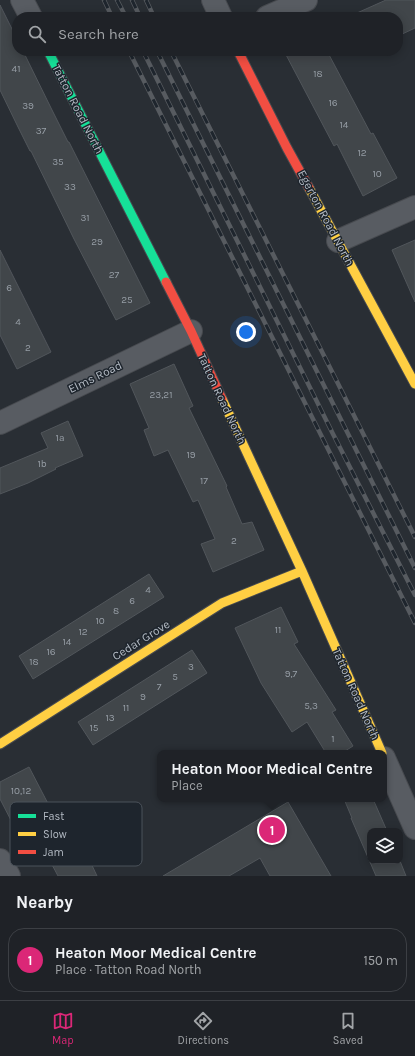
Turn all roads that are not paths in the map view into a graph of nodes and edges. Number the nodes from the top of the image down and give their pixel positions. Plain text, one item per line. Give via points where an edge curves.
1 (22, 0) edge
2 (213, 0) edge
3 (306, 0) edge
4 (28, 12) edge
5 (219, 12) edge
6 (278, 12) edge
7 (51, 56) edge
8 (241, 56) edge
9 (415, 208) edge
10 (338, 241) junction
11 (190, 331) junction
12 (415, 384) edge
13 (0, 423) edge
14 (302, 572) junction
15 (0, 744) edge
16 (381, 750) edge
17 (387, 765) edge
18 (415, 828) edge
19 (0, 860) edge
20 (9, 876) edge

1 - 4 street
2 - 5 street
3 - 6 street
7 - 11 street, Tatton Road North
8 - 10 street, Egerton Road North
9 - 10 street
10 - 12 street, Egerton Road North
11 - 13 street, Elms Road
11 - 14 street, Tatton Road North
14 - 15 street, Cedar Grove via 222,603
14 - 16 street, Tatton Road North
17 - 18 street
19 - 20 street

